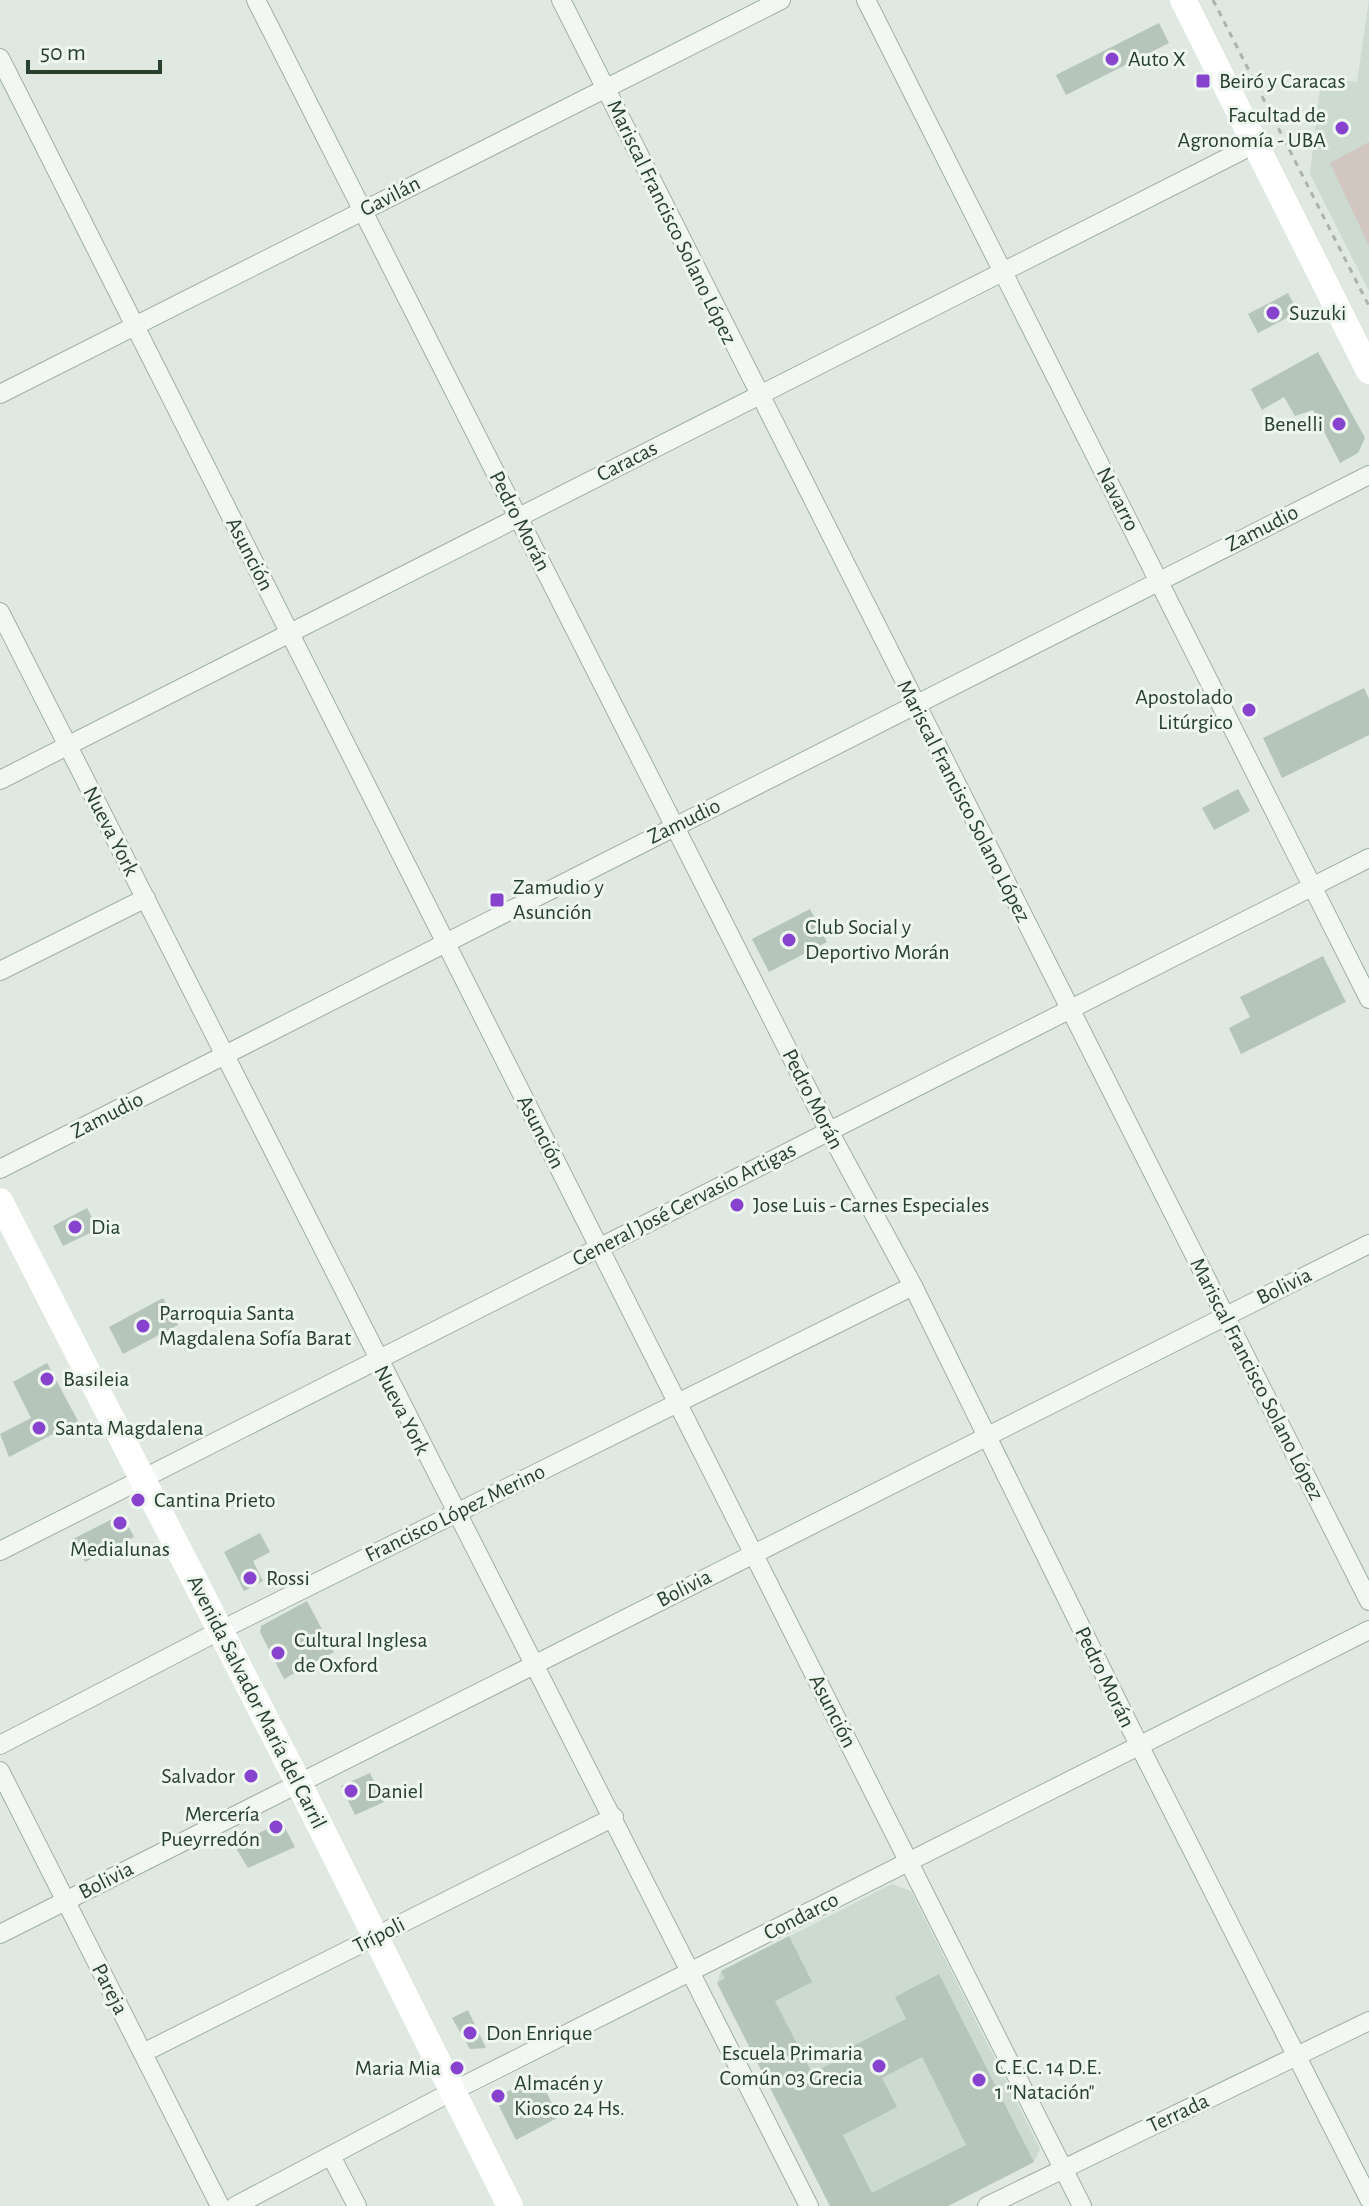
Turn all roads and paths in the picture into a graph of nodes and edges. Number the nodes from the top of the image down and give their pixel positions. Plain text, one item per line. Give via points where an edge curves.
1 (256, 0) edge
2 (561, 0) edge
3 (781, 0) edge
4 (866, 0) edge
5 (1183, 0) edge
6 (1213, 0) edge
7 (0, 58) edge
8 (605, 88) junction
9 (1255, 144) junction
10 (362, 210) junction
11 (1004, 272) junction
12 (1369, 306) edge
13 (135, 326) junction
14 (1369, 371) edge
15 (0, 394) edge
16 (758, 395) junction
17 (1369, 475) edge
18 (518, 517) junction
19 (1159, 580) junction
20 (0, 612) edge
21 (290, 633) junction
22 (916, 706) junction
23 (67, 747) junction
24 (0, 780) edge
25 (674, 825) junction
26 (1369, 858) edge
27 (1312, 886) junction
28 (146, 898) junction
29 (445, 941) junction
30 (0, 971) edge
31 (1369, 999) edge
32 (1069, 1007) junction
33 (224, 1056) junction
34 (829, 1131) junction
35 (0, 1169) edge
36 (0, 1201) edge
37 (1369, 1244) edge
38 (599, 1247) junction
39 (913, 1286) junction
40 (1225, 1315) junction
41 (376, 1359) junction
42 (678, 1403) junction
43 (986, 1437) junction
44 (143, 1478) junction
45 (455, 1513) junction
46 (0, 1551) edge
47 (753, 1553) junction
48 (1369, 1601) edge
49 (1369, 1630) edge
50 (219, 1631) junction
51 (534, 1663) junction
52 (0, 1745) edge
53 (1139, 1745) junction
54 (0, 1771) edge
55 (299, 1784) junction
56 (614, 1817) junction
57 (908, 1860) junction
58 (65, 1901) junction
59 (0, 1934) edge
60 (376, 1937) junction
61 (691, 1972) junction
62 (1369, 2021) edge
63 (143, 2053) junction
64 (1299, 2058) junction
65 (453, 2091) junction
66 (331, 2156) junction
67 (1063, 2167) junction
68 (1369, 2199) edge
69 (220, 2206) edge
70 (235, 2206) edge
71 (357, 2206) edge
72 (510, 2206) edge
73 (809, 2206) edge
74 (987, 2206) edge
75 (1082, 2206) edge

1 - 10 street, Pedro Morán
2 - 8 street, Mariscal Francisco Solano López
3 - 8 street, Gavilán
4 - 11 street, Navarro
5 - 9 main road
6 - 12 path
7 - 13 street, Asunción
8 - 10 street, Gavilán
8 - 16 street, Mariscal Francisco Solano López
9 - 11 street, Caracas
9 - 14 main road
10 - 13 street, Gavilán
10 - 18 street, Pedro Morán
11 - 16 street, Caracas
11 - 19 street, Navarro
13 - 15 street, Gavilán
13 - 21 street, Asunción
16 - 18 street, Caracas
16 - 22 street, Mariscal Francisco Solano López
17 - 19 street, Zamudio
18 - 21 street, Caracas
18 - 25 street, Pedro Morán
19 - 22 street, Zamudio
19 - 27 street, Navarro
20 - 23 street, Nueva York
21 - 23 street, Caracas
21 - 29 street, Asunción
22 - 25 street, Zamudio
22 - 32 street, Mariscal Francisco Solano López
23 - 24 street, Caracas
23 - 28 street, Nueva York
25 - 29 street, Zamudio
25 - 34 street, Pedro Morán
26 - 27 street, General José Gervasio Artigas
27 - 31 street, Navarro
27 - 32 street, General José Gervasio Artigas
28 - 30 street
28 - 33 street, Nueva York
29 - 33 street, Zamudio
29 - 38 street, Asunción
32 - 34 street, General José Gervasio Artigas
32 - 40 street, Mariscal Francisco Solano López
33 - 35 street, Zamudio
33 - 41 street, Nueva York
34 - 38 street, General José Gervasio Artigas
34 - 39 street, Pedro Morán
36 - 44 main road, Avenida Salvador María del Carril
37 - 40 street, Bolivia
38 - 41 street, General José Gervasio Artigas
38 - 42 street, Asunción
39 - 42 street, Francisco López Merino
39 - 43 street, Pedro Morán
40 - 43 street, Bolivia
40 - 48 street, Mariscal Francisco Solano López
41 - 44 street, General José Gervasio Artigas
41 - 45 street, Nueva York
42 - 45 street, Francisco López Merino
42 - 47 street, Asunción
43 - 47 street, Bolivia
43 - 53 street, Pedro Morán
44 - 46 street, General José Gervasio Artigas
44 - 50 main road, Avenida Salvador María del Carril
45 - 50 street, Francisco López Merino
45 - 51 street, Nueva York
47 - 51 street, Bolivia
47 - 57 street, Asunción
49 - 53 street, Condarco
50 - 52 street, Francisco López Merino
50 - 55 main road, Avenida Salvador María del Carril
51 - 55 street, Bolivia
51 - 56 street, Nueva York
53 - 57 street, Condarco
53 - 64 street, Pedro Morán
54 - 58 street, Pareja
55 - 58 street, Bolivia
55 - 60 main road, Avenida Salvador María del Carril
56 - 60 street, Trípoli
56 - 61 street, Nueva York
57 - 61 street, Condarco
57 - 67 street, Asunción
58 - 59 street, Bolivia
58 - 63 street, Pareja
60 - 63 street, Trípoli
60 - 65 main road, Avenida Salvador María del Carril
61 - 65 street, Condarco
61 - 73 street, Nueva York
62 - 64 street, Terrada
63 - 69 street, Pareja
64 - 67 street, Terrada
64 - 68 street, Pedro Morán
65 - 66 street, Condarco
65 - 72 main road, Avenida Salvador María del Carril
66 - 70 street, Condarco
66 - 71 street
67 - 74 street, Terrada
67 - 75 street, Asunción

